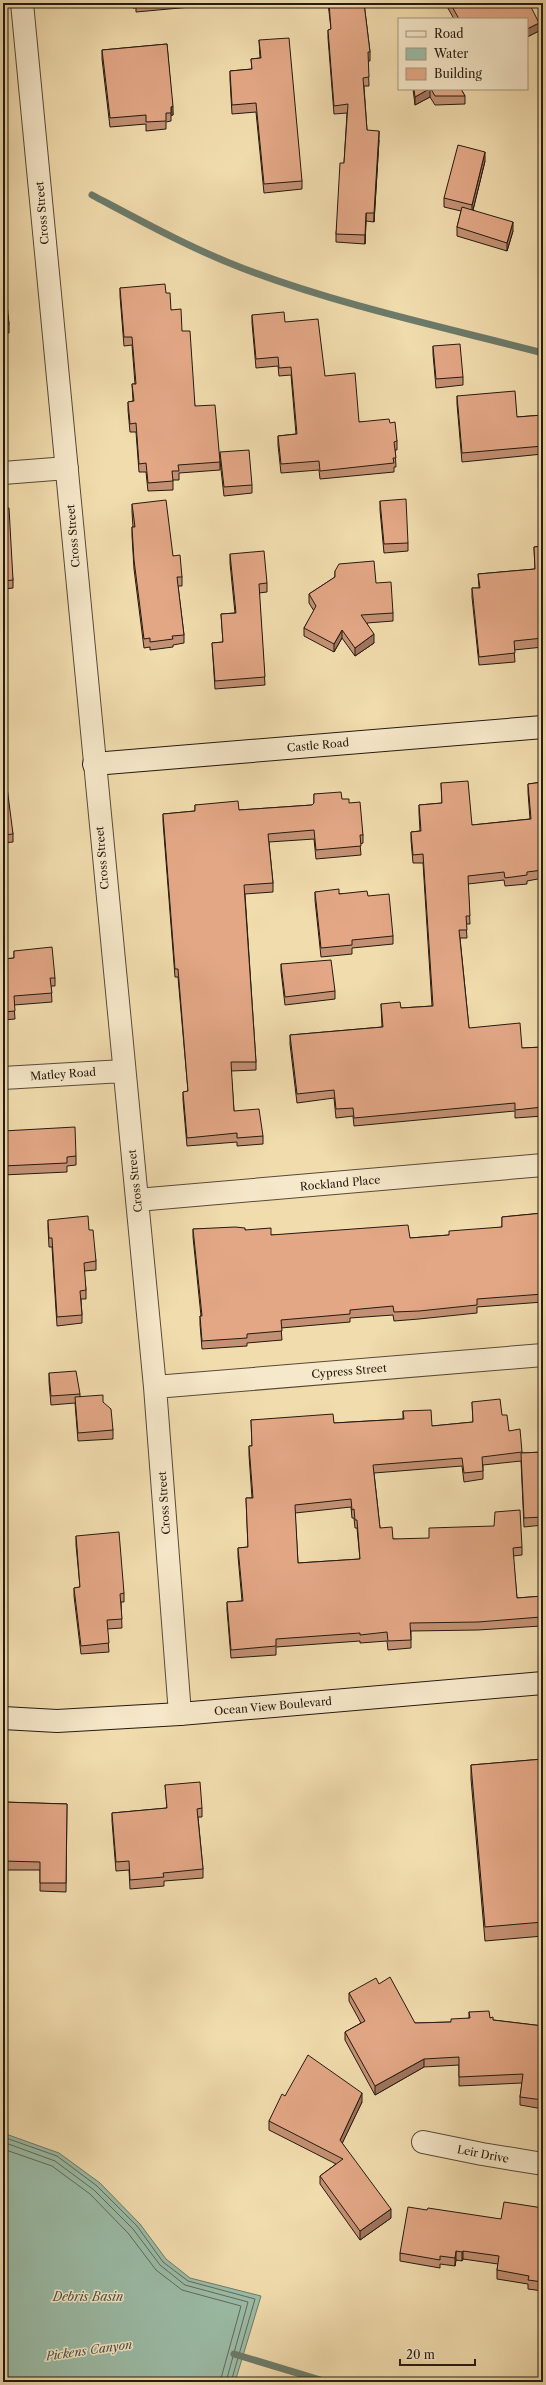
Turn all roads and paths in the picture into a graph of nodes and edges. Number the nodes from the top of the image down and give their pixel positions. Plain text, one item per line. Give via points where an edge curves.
1 (22, 3) edge
2 (67, 468) junction
3 (3, 473) edge
4 (543, 727) edge
5 (94, 764) junction
6 (123, 1071) junction
7 (3, 1078) edge
8 (543, 1165) edge
9 (137, 1200) junction
10 (543, 1355) edge
11 (155, 1387) junction
12 (543, 1684) edge
13 (180, 1714) junction
14 (3, 1718) edge
15 (423, 2142) dead end
16 (543, 2164) edge

1 - 2 street, Cross Street
2 - 3 street
2 - 5 street, Cross Street
4 - 5 street, Castle Road
5 - 6 street, Cross Street
6 - 7 street, Matley Road
6 - 9 street, Cross Street
8 - 9 street, Rockland Place
9 - 11 street, Cross Street
10 - 11 street, Cypress Street
11 - 13 street, Cross Street
12 - 13 street, Ocean View Boulevard
13 - 14 street, Ocean View Boulevard via 57,1721
15 - 16 street, Leir Drive

